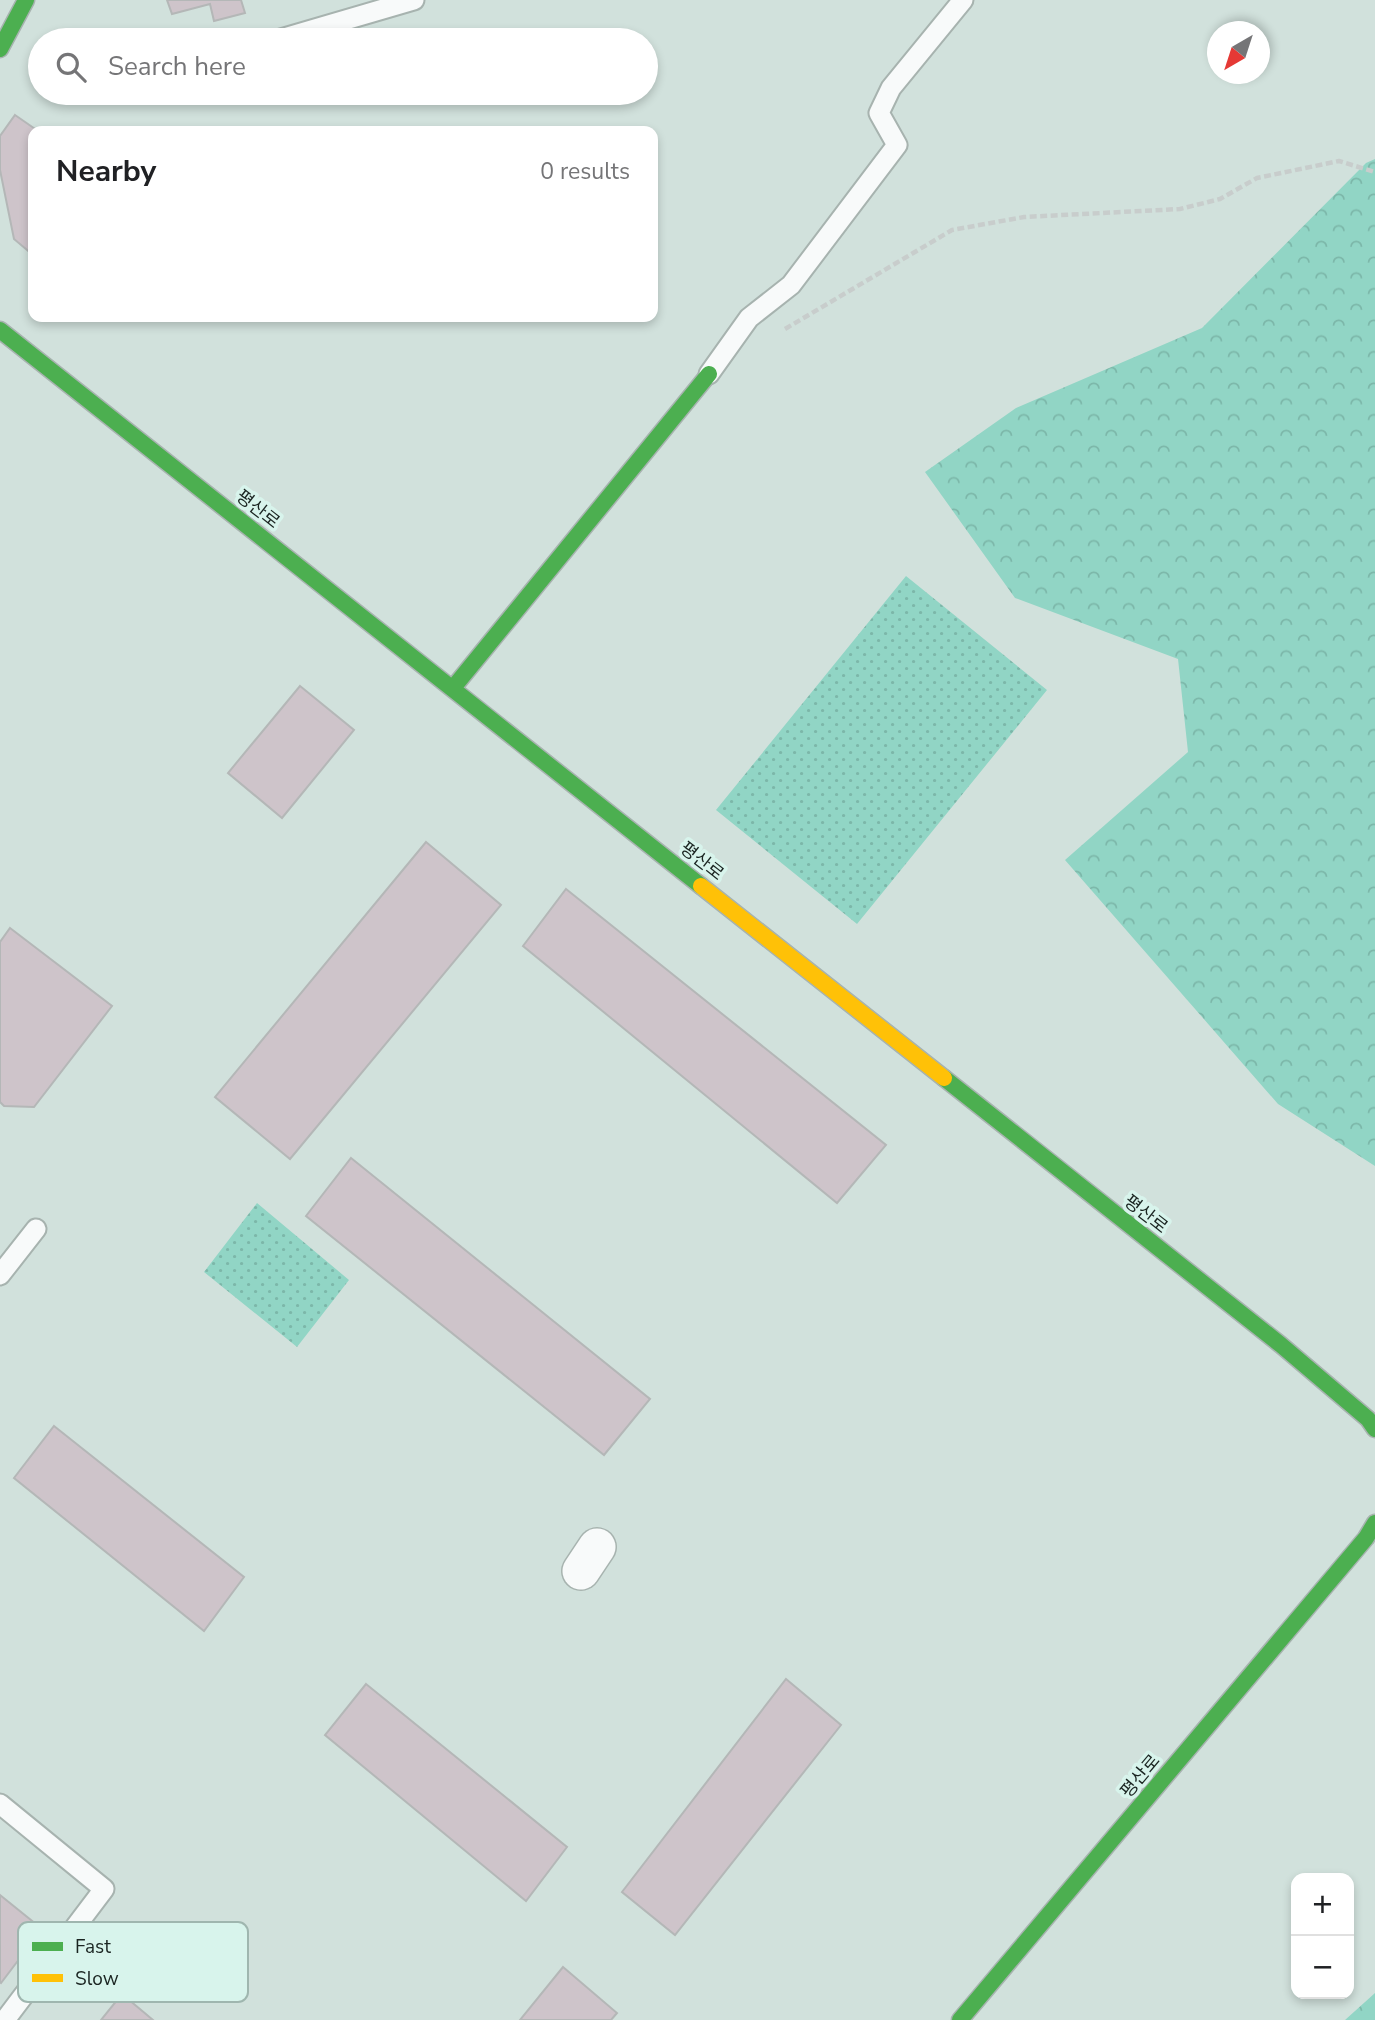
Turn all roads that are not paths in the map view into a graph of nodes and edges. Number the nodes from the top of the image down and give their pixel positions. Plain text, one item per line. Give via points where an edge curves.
1 (26, 0) edge
2 (414, 0) edge
3 (963, 0) edge
4 (317, 28) edge
5 (0, 49) edge
6 (0, 330) edge
7 (709, 374) joint
8 (453, 688) junction
9 (36, 1229) dead end
10 (0, 1275) edge
11 (1375, 1429) edge
12 (1375, 1523) edge
13 (0, 1804) edge
14 (79, 1922) edge
15 (19, 2002) edge
16 (5, 2020) edge
17 (960, 2020) edge

1 - 5 street
2 - 4 lane
3 - 7 lane via 891,88 879,113 897,145 790,285 749,318
6 - 8 street, 평산로
7 - 8 street
8 - 11 street, 평산로 via 1281,1345
9 - 10 lane
12 - 17 street, 평산로
13 - 14 lane via 104,1889
15 - 16 lane

